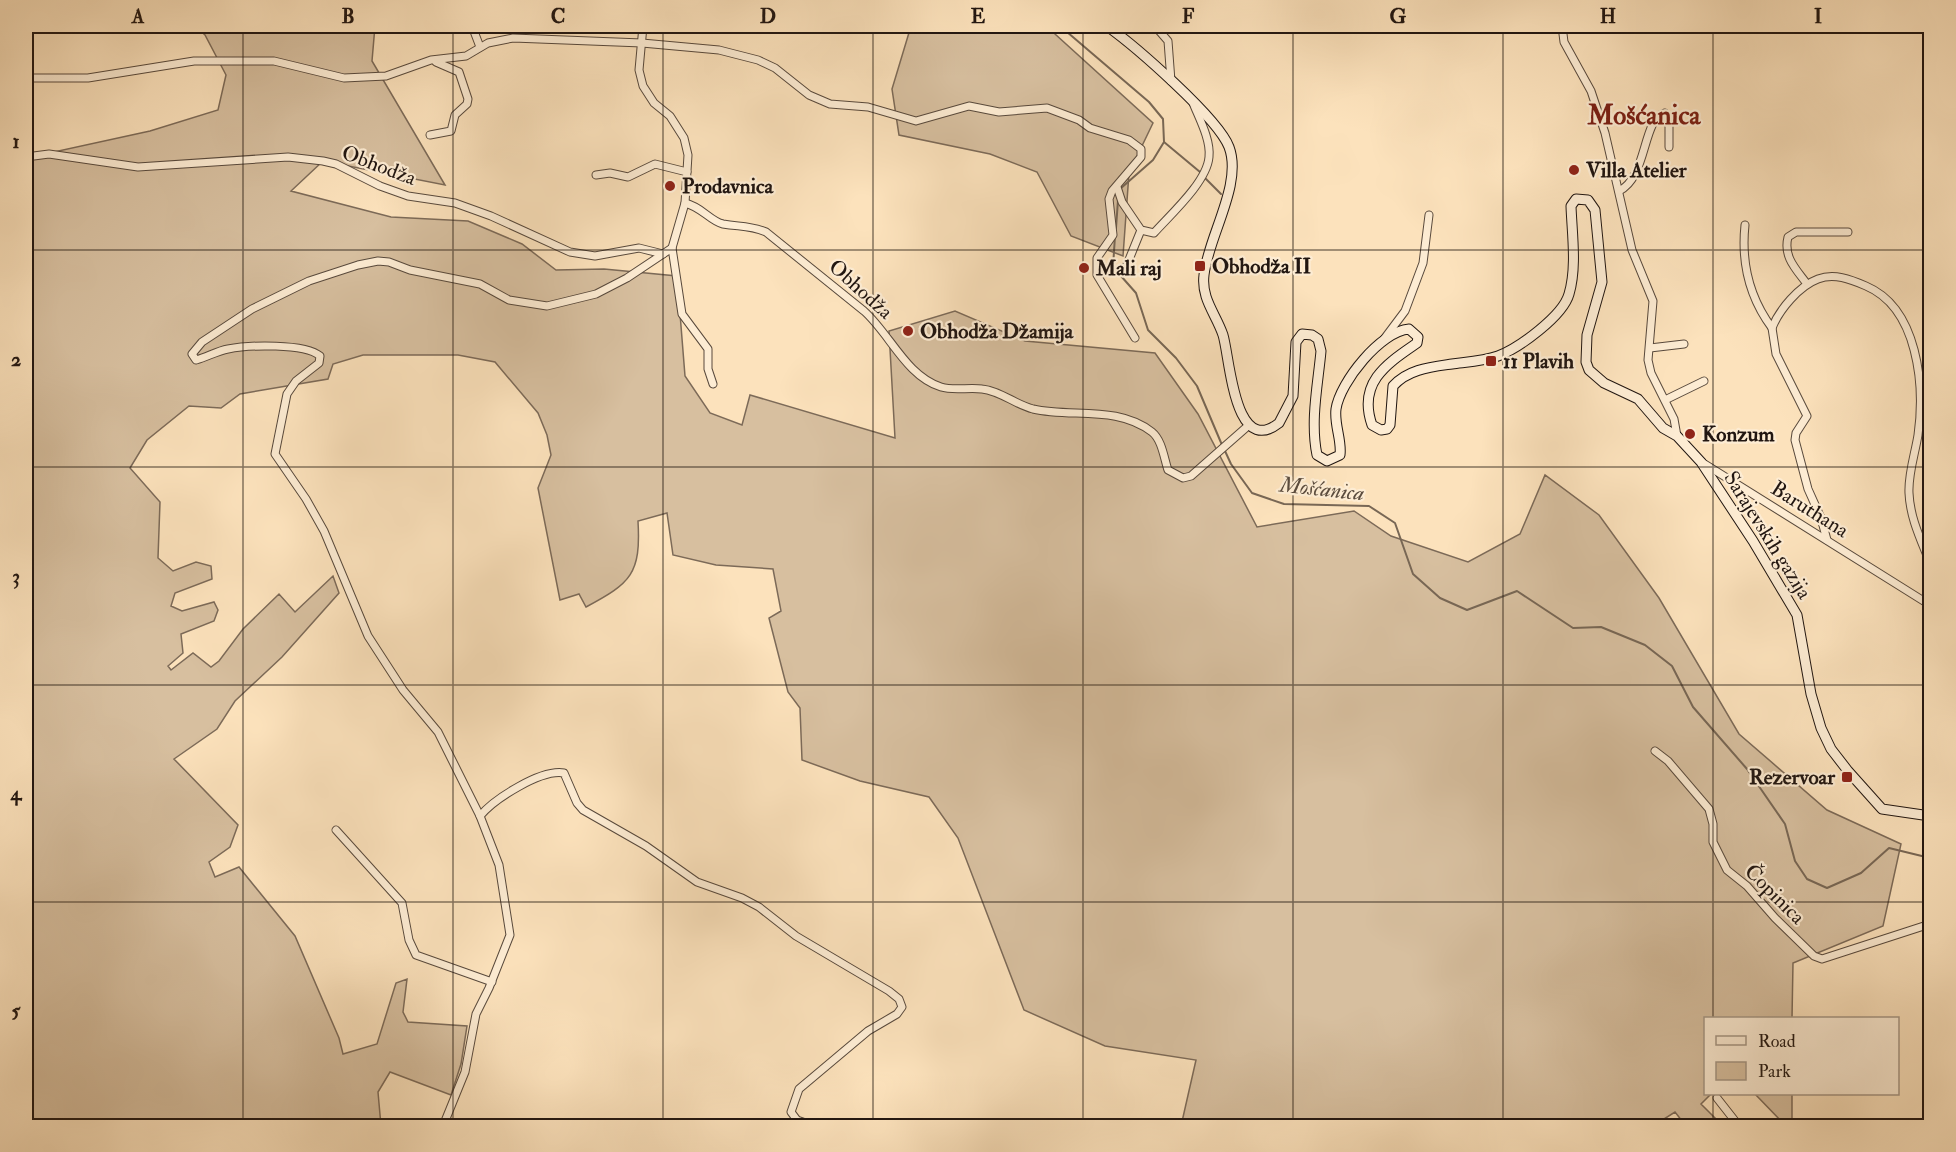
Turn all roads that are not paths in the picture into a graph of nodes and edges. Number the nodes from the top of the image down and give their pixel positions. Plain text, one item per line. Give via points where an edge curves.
1 (472, 26) edge
2 (643, 26) edge
3 (1107, 26) edge
4 (1155, 26) edge
5 (1562, 26) edge
6 (642, 43) junction
7 (480, 47) junction
8 (431, 60) junction
9 (26, 78) edge
10 (1171, 81) junction
11 (1192, 103) junction
12 (430, 135) dead end
13 (1669, 147) dead end
14 (26, 157) edge
15 (687, 172) junction
16 (596, 175) dead end
17 (1117, 187) junction
18 (1619, 191) junction
19 (685, 203) junction
20 (1429, 215) dead end
21 (1745, 225) dead end
22 (1141, 230) junction
23 (1848, 232) dead end
24 (672, 248) junction
25 (663, 254) junction
26 (1126, 267) dead end
27 (1807, 284) junction
28 (1772, 328) junction
29 (1135, 338) dead end
30 (1384, 339) junction
31 (1684, 344) dead end
32 (1650, 348) junction
33 (1704, 381) dead end
34 (713, 384) dead end
35 (1665, 400) junction
36 (1248, 425) junction
37 (1677, 436) junction
38 (1701, 462) junction
39 (1827, 540) junction
40 (1930, 563) edge
41 (1930, 605) edge
42 (1654, 751) dead end
43 (480, 816) junction
44 (1930, 816) edge
45 (336, 830) dead end
46 (1930, 924) edge
47 (492, 982) junction
48 (1717, 1098) dead end
49 (443, 1126) edge
50 (814, 1126) edge
51 (1739, 1126) edge

1 - 7 street
2 - 6 street
3 - 10 main road
4 - 10 street via 1168,41
5 - 18 street via 1564,42 1591,92
6 - 7 street via 513,38
6 - 15 street via 639,70 644,86 684,138
6 - 17 street via 719,50 758,60 823,102 868,107 905,120 916,121 969,106 999,112 1047,108 1129,140 1141,149 1140,157
7 - 8 street via 466,56
8 - 9 street via 386,76 344,78 274,61 205,61 88,78
8 - 12 street via 455,67 468,99 454,115 451,131
10 - 11 main road
11 - 22 street via 1210,155 1207,169 1154,233
11 - 36 main road via 1224,137 1233,161 1207,259 1204,295 1222,334 1239,412
13 - 18 street via 1669,118 1661,114 1652,123 1634,178
14 - 25 street, Obhodža via 50,154 138,167 288,157 323,161 408,196 455,203 491,216 570,252 595,256 639,248
15 - 16 street via 655,164 628,177
15 - 19 street
17 - 22 street
17 - 29 street via 1110,199 1113,235 1097,258 1097,275
18 - 32 street via 1638,268 1653,301
19 - 24 street
19 - 36 street, Obhodža via 697,206 722,224 748,225 766,232 880,325 908,364 941,387 997,392 1033,408 1127,419 1152,432 1168,470 1183,478 1191,476
20 - 30 street via 1423,263 1405,311
21 - 28 street via 1743,257 1749,286
22 - 26 street
23 - 27 street via 1796,232 1788,237 1788,259
24 - 25 street
24 - 34 street via 682,314 708,349
25 - 43 street via 596,294 547,306 509,300 480,284 389,262 358,265 309,281 252,309 202,342 192,354 196,360 225,349 270,346 314,351 320,356 319,363 296,381 287,394 275,454 324,531 368,636 403,690 438,732
27 - 28 street
27 - 40 street via 1831,275 1877,290 1893,305 1909,335 1916,358 1920,404 1909,492
28 - 39 street via 1776,354 1807,416 1795,440
30 - 36 main road via 1356,369 1336,406 1341,450 1336,459 1327,461 1317,454 1314,432 1321,351 1318,339 1311,334 1302,334 1296,342 1293,396 1279,423 1265,429
30 - 37 main road via 1409,329 1418,338 1417,343 1384,366 1373,384 1369,417 1372,425 1381,430 1390,425 1393,386 1408,375 1496,357 1560,312 1567,302 1573,277 1571,206 1576,199 1588,200 1595,210 1602,282 1587,335 1589,370 1604,383 1638,399 1663,428
31 - 32 street
32 - 35 street via 1651,373
33 - 35 street
35 - 37 street
37 - 38 main road, Baruthana
38 - 39 street, Baruthana
38 - 44 main road, Sarajevskih gazija via 1797,615 1811,694 1831,749 1882,809
39 - 41 street, Baruthana
42 - 46 street, Čopinica via 1668,761 1709,809 1713,842 1727,870 1814,956 1822,959
43 - 47 street via 499,864 509,926 508,942
43 - 50 street via 488,806 530,780 564,773 583,810 646,846 697,882 759,907 796,936 899,999 902,1007 897,1014 868,1031 799,1089 791,1112 797,1120
45 - 47 street via 402,903 416,955
47 - 49 street via 474,1020 465,1072
48 - 51 street

